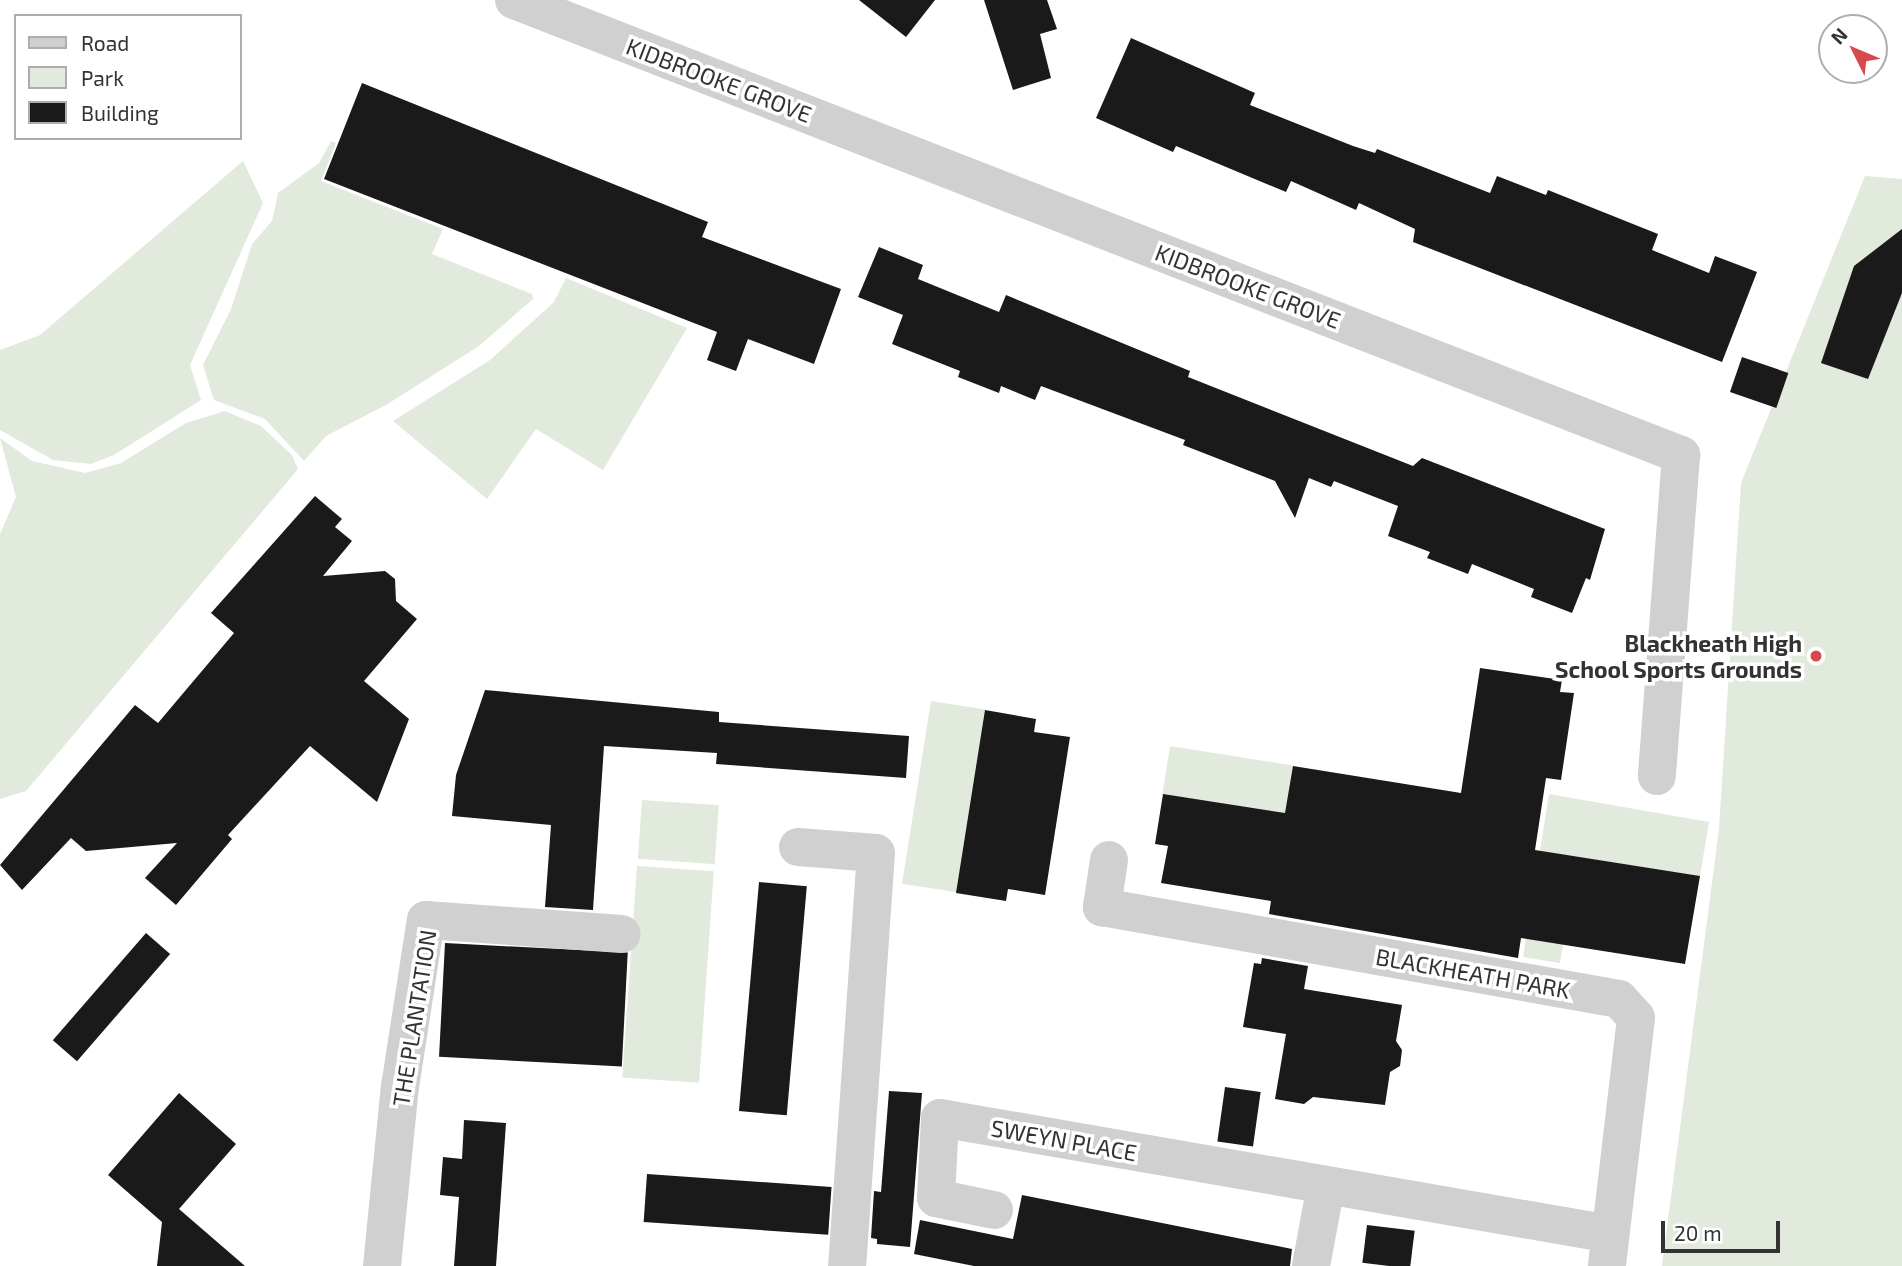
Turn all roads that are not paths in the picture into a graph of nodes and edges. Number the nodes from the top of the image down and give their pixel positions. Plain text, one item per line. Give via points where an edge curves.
1 (514, 0) edge
2 (1657, 776) dead end
3 (798, 847) dead end
4 (1109, 860) dead end
5 (622, 934) dead end
6 (1326, 1185) junction
7 (994, 1210) dead end
8 (1609, 1250) edge
9 (382, 1266) edge
10 (847, 1266) edge
11 (1311, 1266) edge

1 - 2 street, KIDBROOKE GROVE via 1681,455
3 - 10 street via 876,853
4 - 8 street, BLACKHEATH PARK via 1102,907 1619,999 1636,1018
5 - 9 street, THE PLANTATION via 426,920 400,1087
6 - 7 street, SWEYN PLACE via 940,1118 936,1198
6 - 8 street, SWEYN PLACE
6 - 11 street

